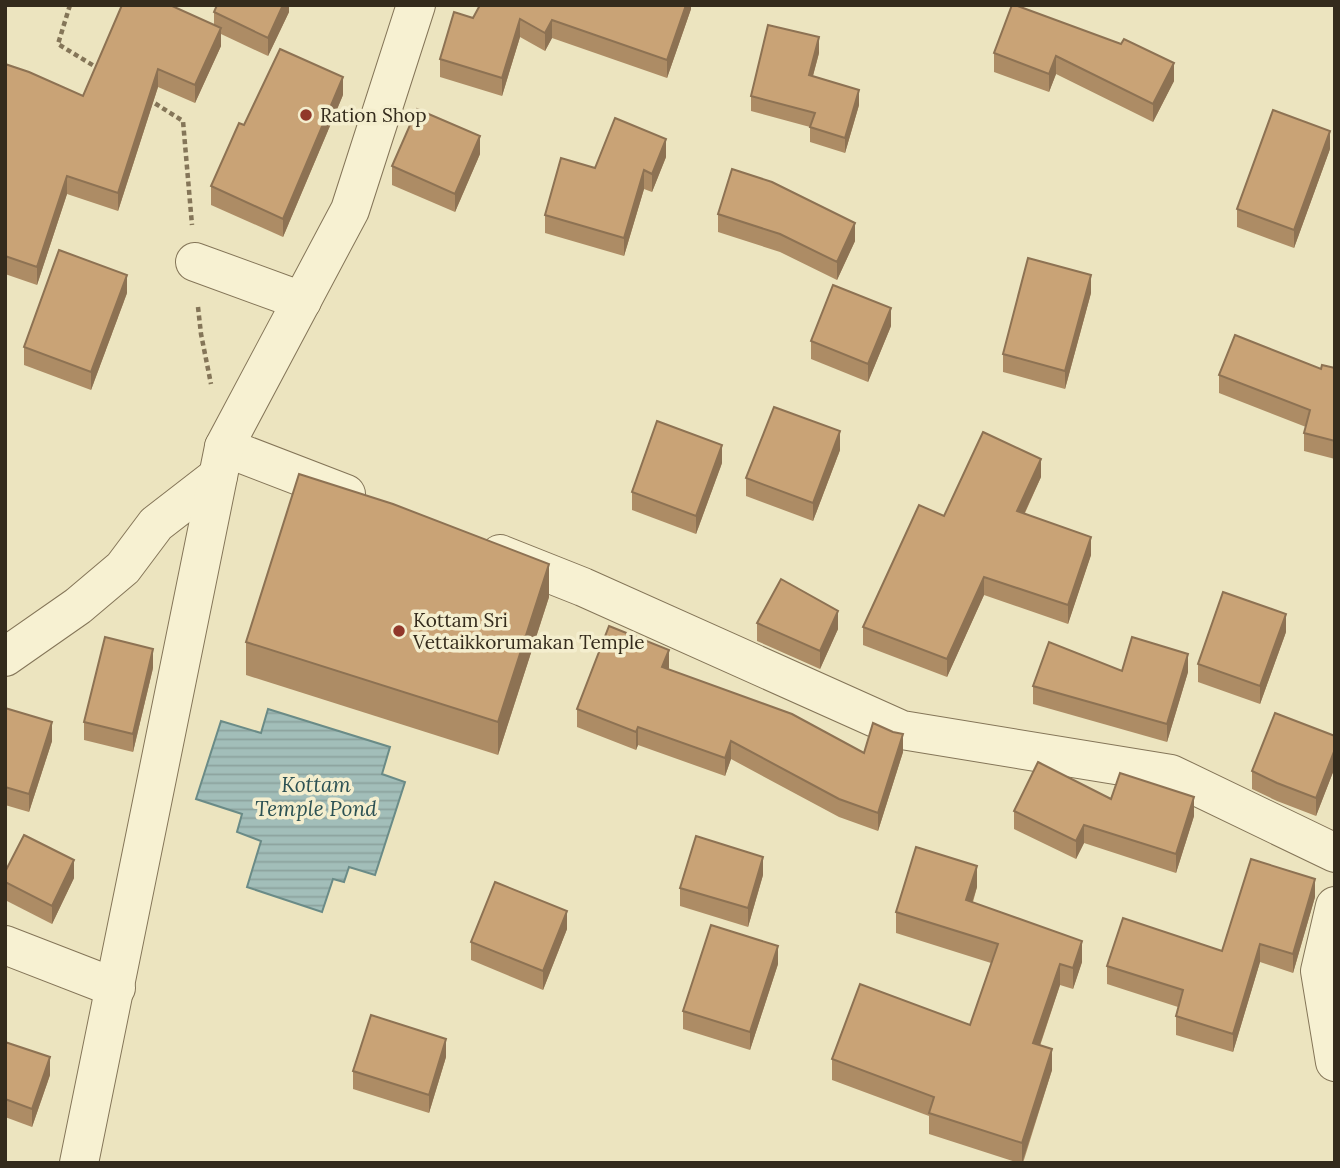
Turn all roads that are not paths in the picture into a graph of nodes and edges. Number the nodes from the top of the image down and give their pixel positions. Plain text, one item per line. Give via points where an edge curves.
1 (416, 5) edge
2 (195, 262) road end
3 (302, 301) junction
4 (221, 461) junction
5 (378, 507) edge
6 (467, 542) edge
7 (5, 657) edge
8 (1335, 853) edge
9 (1335, 906) edge
10 (5, 945) edge
11 (116, 988) junction
12 (1335, 1062) edge
13 (79, 1163) edge

1 - 3 street via 350,210
2 - 3 street
3 - 4 street
4 - 5 street
4 - 7 street via 156,524 123,568
4 - 11 street
6 - 8 street via 583,587 902,730 1171,774
9 - 12 street via 1320,971
10 - 11 street
11 - 13 street

